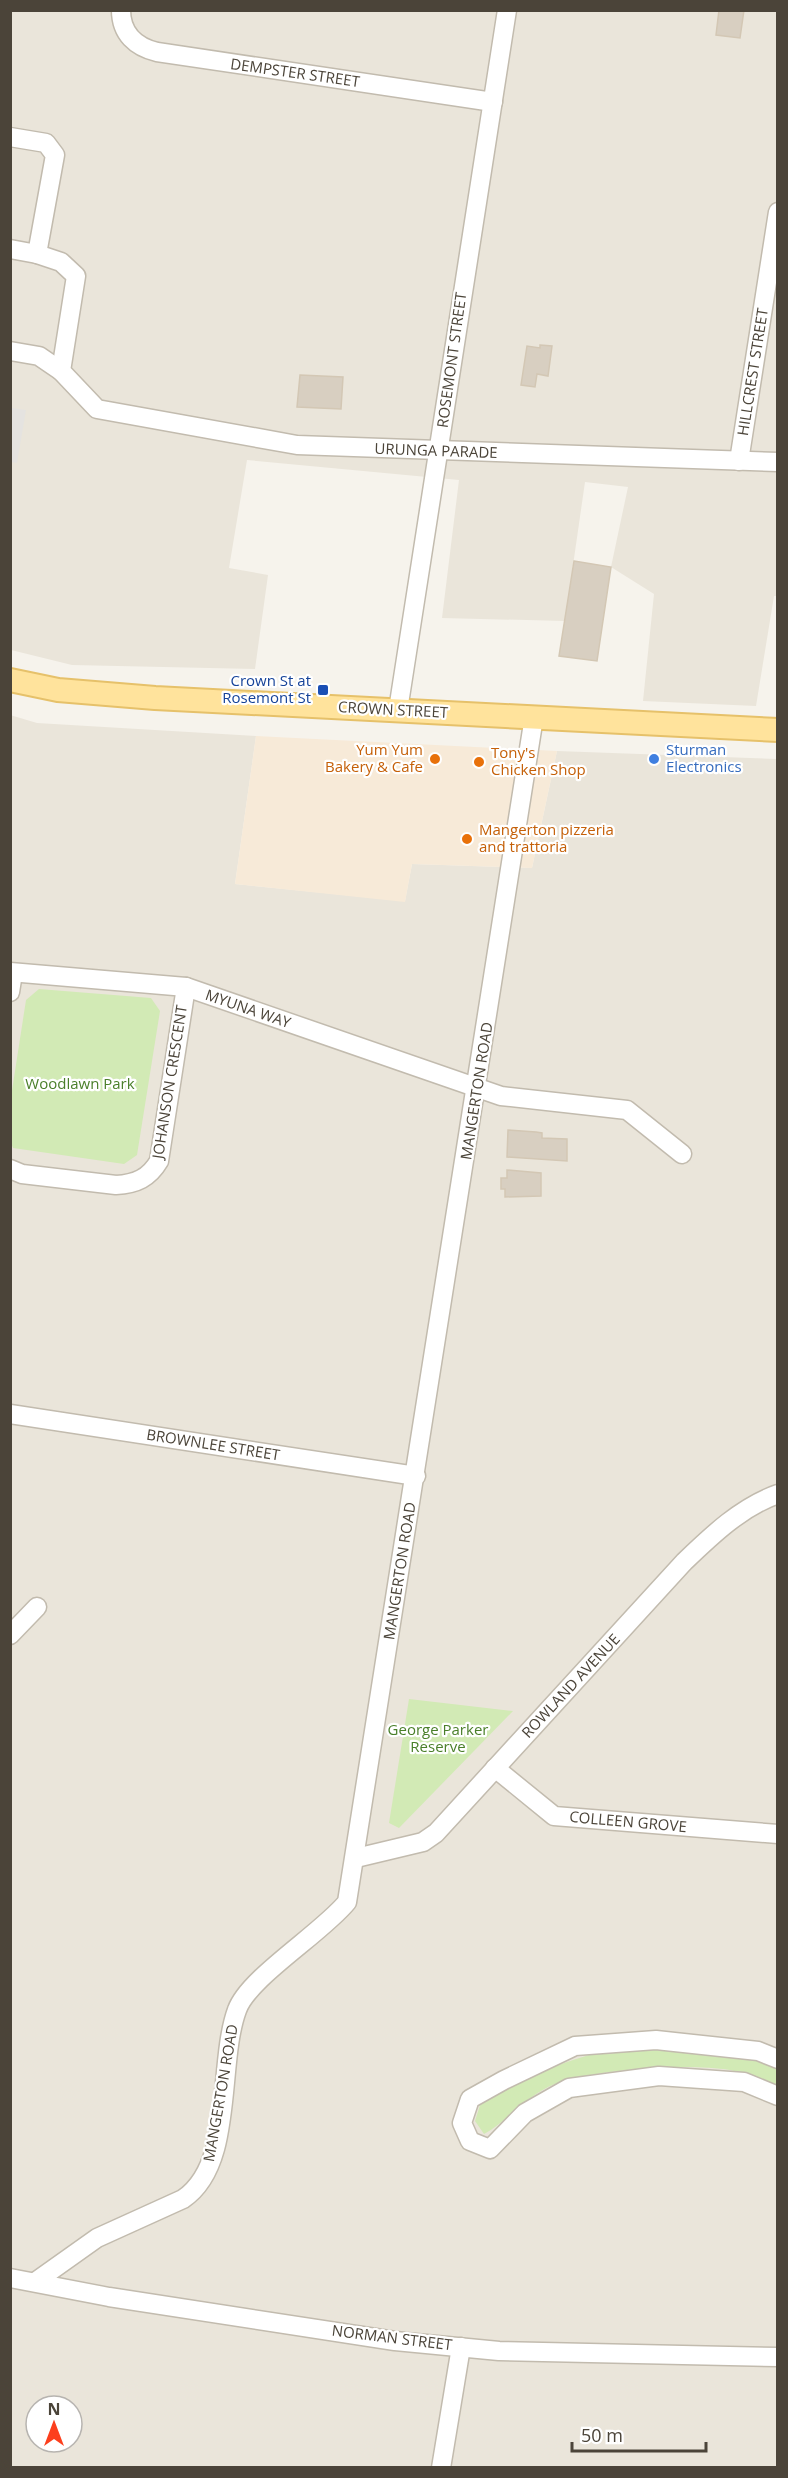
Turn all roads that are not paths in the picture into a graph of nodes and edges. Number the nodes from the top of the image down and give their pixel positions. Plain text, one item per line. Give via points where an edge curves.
1 (121, 10) edge
2 (507, 10) edge
3 (493, 102) junction
4 (10, 137) edge
5 (777, 212) edge
6 (10, 249) edge
7 (37, 254) junction
8 (10, 351) edge
9 (61, 371) junction
10 (438, 451) junction
11 (739, 460) junction
12 (777, 462) edge
13 (10, 680) edge
14 (398, 710) junction
15 (534, 717) junction
16 (777, 730) edge
17 (12, 972) edge
18 (186, 987) junction
19 (10, 992) edge
20 (477, 1088) junction
21 (682, 1154) dead end
22 (10, 1169) edge
23 (10, 1414) edge
24 (416, 1476) junction
25 (777, 1494) edge
26 (37, 1607) dead end
27 (10, 1635) edge
28 (495, 1768) junction
29 (777, 1834) edge
30 (356, 1858) junction
31 (777, 2059) edge
32 (777, 2096) edge
33 (10, 2278) edge
34 (35, 2282) junction
35 (461, 2347) junction
36 (777, 2357) edge
37 (441, 2468) edge

1 - 3 street, DEMPSTER STREET via 128,35 142,48 157,52
2 - 3 street, ROSEMONT STREET
3 - 10 street, ROSEMONT STREET
4 - 7 street via 46,143 55,155
5 - 11 street, HILLCREST STREET
6 - 7 street
7 - 9 street via 61,262 76,276
8 - 9 street via 39,356
9 - 10 street, URUNGA PARADE via 97,409 297,445
10 - 11 street, URUNGA PARADE
10 - 14 street, ROSEMONT STREET
11 - 12 street, URUNGA PARADE
13 - 14 main road, CROWN STREET via 58,690 155,698
14 - 15 main road, CROWN STREET
15 - 16 main road, CROWN STREET
15 - 20 street, MANGERTON ROAD
17 - 18 street, MYUNA WAY
17 - 19 street
18 - 20 street, MYUNA WAY
18 - 22 street, JOHANSON CRESCENT via 159,1161 153,1171 131,1184 116,1185 22,1174
20 - 21 street, MYUNA WAY via 501,1096 627,1110
20 - 24 street, MANGERTON ROAD
23 - 24 street, BROWNLEE STREET
24 - 30 street, MANGERTON ROAD
25 - 28 street, ROWLAND AVENUE via 745,1510 711,1536
26 - 27 street
28 - 29 street, COLLEEN GROVE via 554,1816
28 - 30 street, ROWLAND AVENUE via 436,1833 423,1842
30 - 34 street, MANGERTON ROAD via 347,1902 252,1988 236,2010 214,2149 205,2178 196,2190 97,2238
31 - 32 street via 758,2051 656,2040 575,2046 470,2099 462,2123 470,2141 490,2149 525,2113 569,2088 659,2076 744,2082
33 - 34 street, NORMAN STREET
34 - 35 street, NORMAN STREET via 395,2341
35 - 36 street, NORMAN STREET
35 - 37 street

